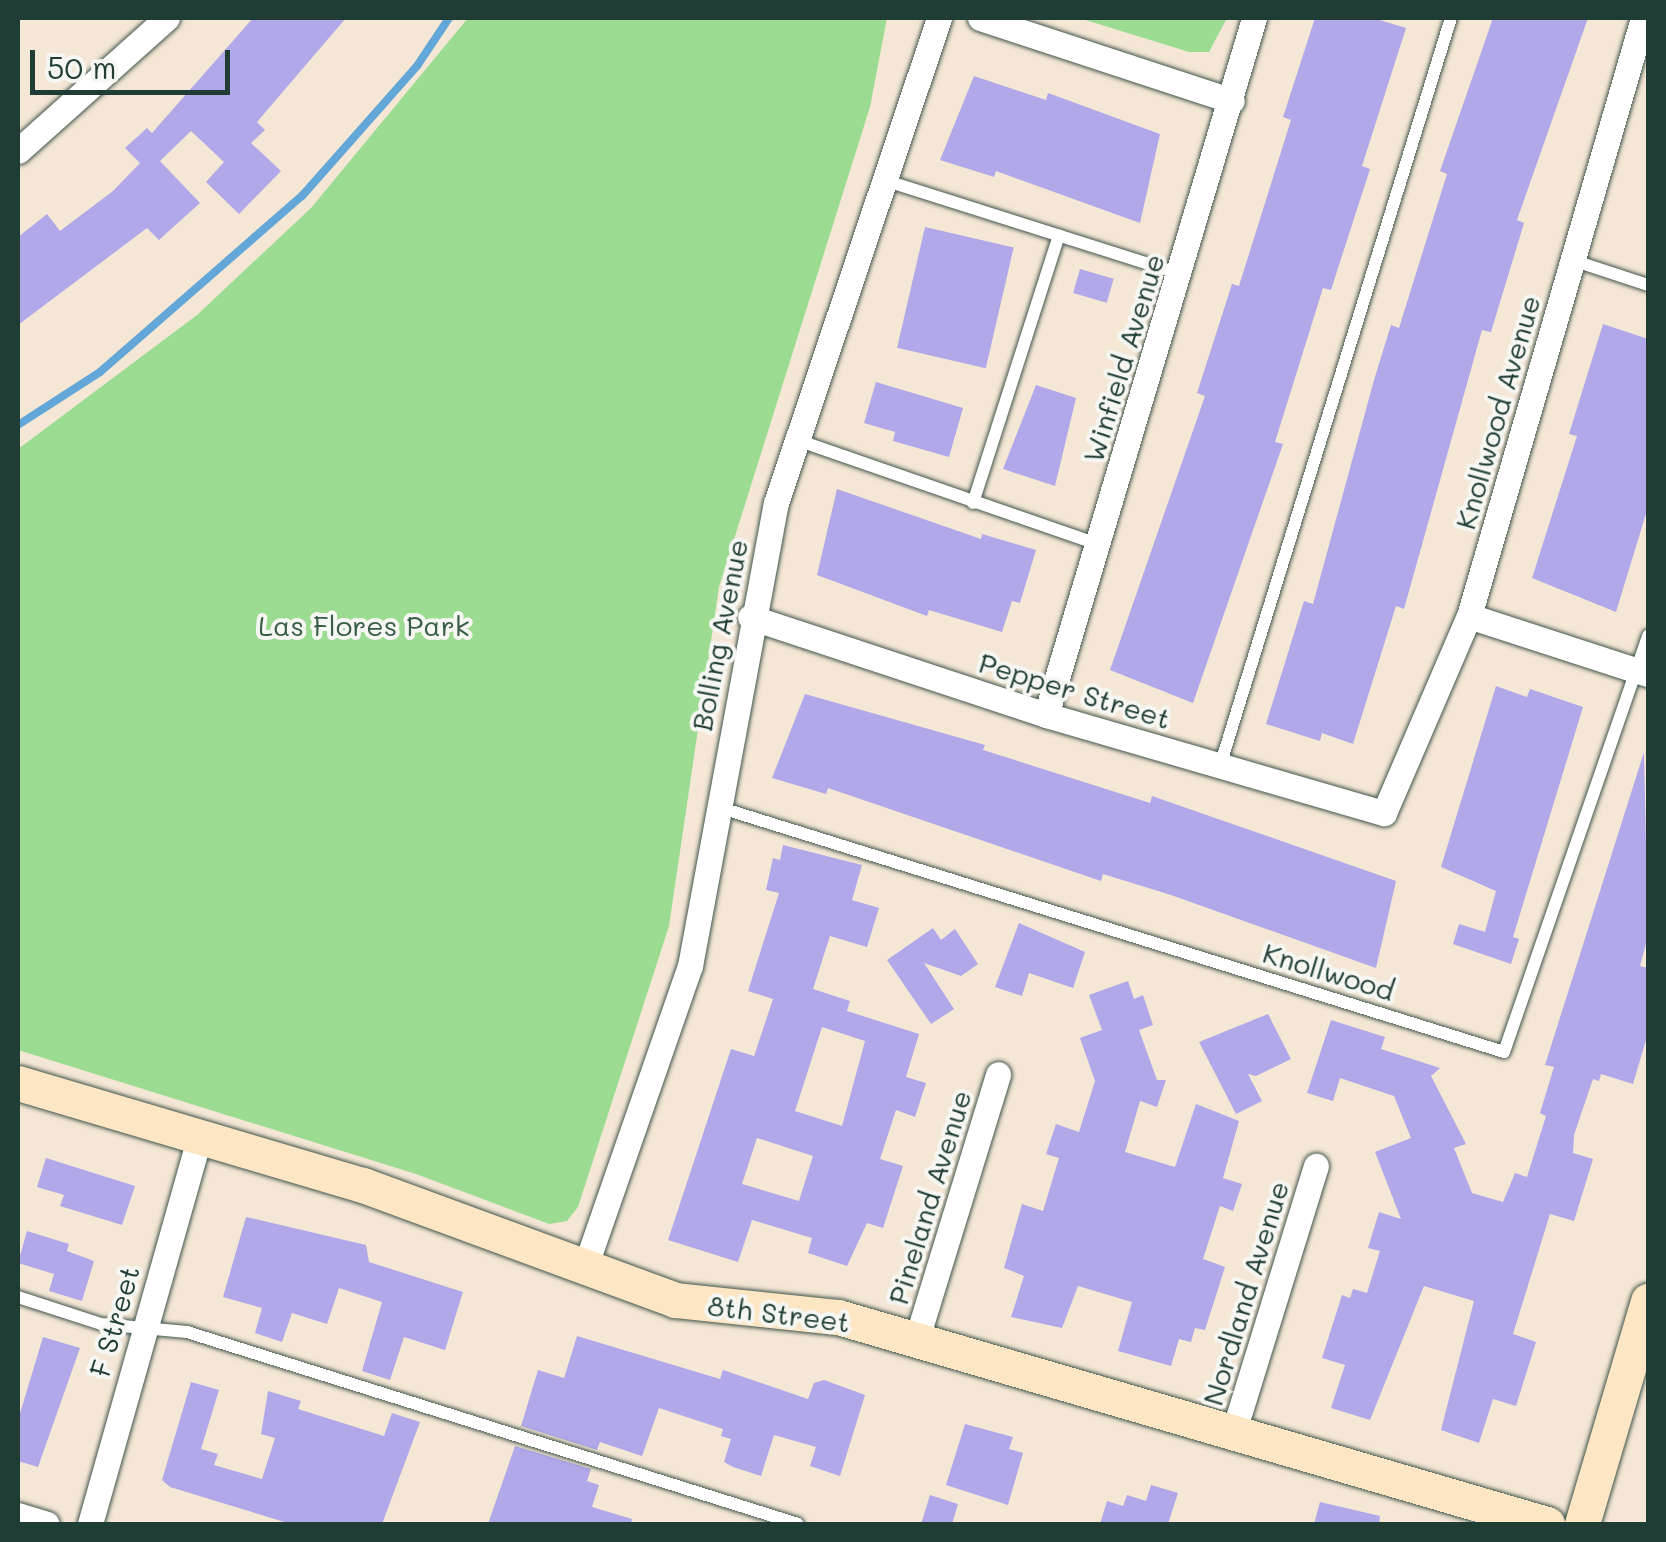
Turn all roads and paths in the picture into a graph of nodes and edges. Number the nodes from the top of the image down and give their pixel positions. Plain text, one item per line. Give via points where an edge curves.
1 (167, 18) edge
2 (939, 18) edge
3 (980, 18) edge
4 (1254, 18) edge
5 (1451, 18) edge
6 (1642, 18) edge
7 (1232, 101) junction
8 (18, 151) edge
9 (884, 180) junction
10 (1058, 235) junction
11 (1572, 260) junction
12 (1180, 274) junction
13 (1648, 285) edge
14 (797, 440) junction
15 (973, 502) junction
16 (1098, 544) junction
17 (1469, 616) junction
18 (750, 617) junction
19 (1648, 636) edge
20 (1643, 673) edge
21 (1046, 715) junction
22 (1220, 766) junction
23 (718, 806) junction
24 (1384, 813) joint
25 (998, 1074) dead end
26 (18, 1084) edge
27 (200, 1136) junction
28 (1316, 1166) dead end
29 (584, 1270) junction
30 (18, 1297) edge
31 (1648, 1301) edge
32 (142, 1328) junction
33 (917, 1338) junction
34 (1232, 1436) junction
35 (18, 1515) edge
36 (47, 1524) edge
37 (90, 1524) edge
38 (798, 1524) edge
39 (1547, 1524) edge
40 (1582, 1524) edge

1 - 8 street
2 - 9 street, Bolling Avenue
3 - 7 street
4 - 7 street, Winfield Avenue
5 - 22 lane
6 - 11 street, Knollwood Avenue
7 - 12 street, Winfield Avenue
9 - 10 lane
9 - 14 street, Bolling Avenue
10 - 12 lane
10 - 15 lane
11 - 13 lane
11 - 17 street, Knollwood Avenue
12 - 16 street, Winfield Avenue
14 - 15 lane
14 - 18 street, Bolling Avenue
15 - 16 lane
16 - 21 street, Winfield Avenue
17 - 20 street
17 - 24 street, Knollwood Avenue
18 - 21 street, Pepper Street
18 - 23 street, Bolling Avenue
19 - 20 lane, Knollwood
20 - 23 lane, Knollwood via 1504,1052
21 - 22 street, Pepper Street
22 - 24 street, Pepper Street
23 - 29 street, Bolling Avenue via 690,966
25 - 33 street, Pineland Avenue
26 - 27 street, 8th Street
27 - 29 street, 8th Street via 363,1185
27 - 32 street, F Street
28 - 34 street, Nordland Avenue
29 - 33 street, 8th Street via 674,1300 838,1317
30 - 32 lane via 101,1324
31 - 40 street
32 - 37 street, F Street
32 - 38 lane via 187,1332
33 - 34 street, 8th Street
34 - 39 street, 8th Street
35 - 36 street

